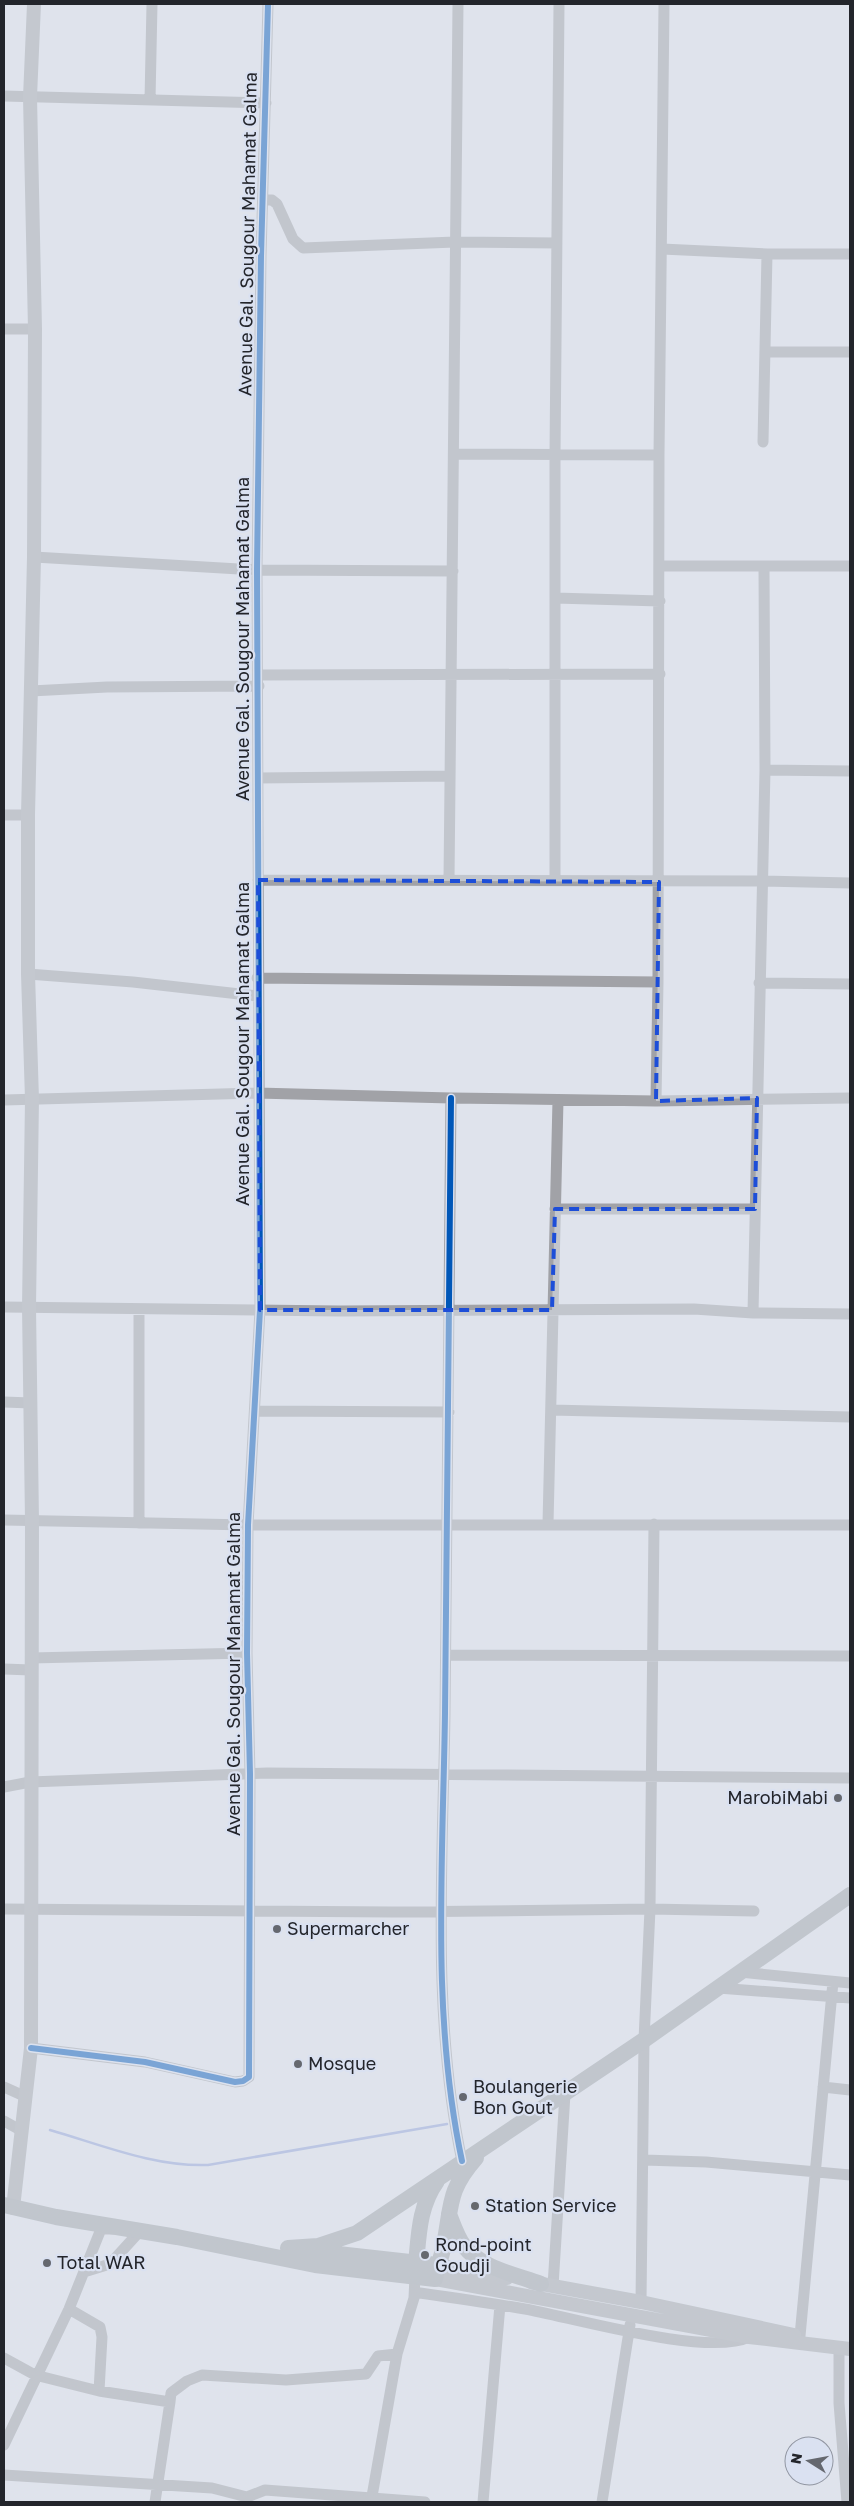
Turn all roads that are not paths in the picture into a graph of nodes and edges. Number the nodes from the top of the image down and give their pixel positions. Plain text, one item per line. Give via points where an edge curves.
1 (34, 4) edge
2 (152, 4) edge
3 (268, 4) edge
4 (458, 4) edge
5 (560, 4) edge
6 (664, 4) edge
7 (4, 96) edge
8 (30, 97) junction
9 (150, 100) junction
10 (266, 103) junction
11 (263, 200) junction
12 (455, 242) junction
13 (557, 243) junction
14 (662, 249) junction
15 (767, 254) junction
16 (850, 254) edge
17 (4, 329) edge
18 (35, 329) junction
19 (766, 352) junction
20 (850, 352) edge
21 (763, 442) dead end
22 (454, 454) junction
23 (555, 455) junction
24 (659, 455) junction
25 (34, 557) junction
26 (660, 566) junction
27 (850, 566) edge
28 (764, 567) junction
29 (257, 570) junction
30 (452, 571) junction
31 (555, 598) junction
32 (660, 601) junction
33 (660, 674) junction
34 (451, 675) junction
35 (556, 675) junction
36 (259, 681) junction
37 (31, 691) junction
38 (766, 770) junction
39 (850, 771) edge
40 (450, 776) junction
41 (258, 778) junction
42 (4, 814) edge
43 (28, 815) junction
44 (258, 880) junction
45 (448, 880) junction
46 (555, 880) junction
47 (763, 881) junction
48 (659, 882) junction
49 (850, 883) edge
50 (28, 974) junction
51 (257, 978) junction
52 (658, 982) junction
53 (759, 983) junction
54 (850, 984) edge
55 (257, 996) junction
56 (257, 1093) junction
57 (451, 1098) junction
58 (757, 1098) junction
59 (850, 1098) edge
60 (32, 1099) junction
61 (4, 1100) edge
62 (558, 1100) junction
63 (656, 1101) junction
64 (755, 1208) junction
65 (555, 1209) junction
66 (4, 1307) edge
67 (30, 1307) junction
68 (139, 1309) junction
69 (260, 1310) junction
70 (450, 1310) junction
71 (552, 1310) junction
72 (753, 1313) junction
73 (850, 1314) edge
74 (4, 1402) edge
75 (30, 1403) junction
76 (551, 1410) junction
77 (255, 1411) junction
78 (449, 1412) junction
79 (850, 1417) edge
80 (4, 1520) edge
81 (32, 1521) junction
82 (448, 1523) junction
83 (139, 1524) junction
84 (548, 1524) junction
85 (654, 1524) junction
86 (850, 1524) edge
87 (248, 1525) junction
88 (247, 1653) junction
89 (446, 1655) junction
90 (850, 1656) edge
91 (652, 1657) junction
92 (31, 1664) junction
93 (4, 1669) edge
94 (250, 1774) junction
95 (444, 1774) junction
96 (651, 1776) junction
97 (850, 1778) edge
98 (30, 1782) junction
99 (4, 1787) edge
100 (850, 1895) edge
101 (4, 1909) edge
102 (30, 1909) junction
103 (650, 1909) junction
104 (249, 1911) junction
105 (754, 1911) dead end
106 (442, 1912) junction
107 (740, 1972) junction
108 (833, 1982) junction
109 (850, 1983) edge
110 (718, 1988) junction
111 (831, 1996) junction
112 (850, 1998) edge
113 (644, 2040) junction
114 (31, 2048) junction
115 (4, 2087) edge
116 (823, 2087) junction
117 (850, 2090) edge
118 (565, 2094) junction
119 (24, 2096) junction
120 (4, 2121) edge
121 (22, 2131) junction
122 (487, 2145) junction
123 (644, 2160) junction
124 (462, 2161) junction
125 (816, 2172) junction
126 (446, 2173) junction
127 (850, 2175) edge
128 (8, 2206) edge
129 (448, 2213) junction
130 (132, 2230) junction
131 (177, 2237) junction
132 (288, 2248) junction
133 (416, 2269) junction
134 (84, 2272) junction
135 (436, 2272) junction
136 (547, 2285) junction
137 (417, 2296) junction
138 (641, 2302) junction
139 (500, 2305) junction
140 (69, 2309) junction
141 (631, 2316) junction
142 (629, 2330) junction
143 (749, 2336) junction
144 (800, 2336) junction
145 (840, 2348) edge
146 (396, 2354) junction
147 (4, 2358) edge
148 (35, 2375) junction
149 (99, 2391) junction
150 (170, 2402) junction
151 (4, 2445) edge
152 (4, 2476) edge
153 (159, 2485) junction
154 (372, 2501) edge
155 (155, 2502) edge
156 (425, 2502) edge
157 (483, 2502) edge
158 (602, 2502) edge
159 (847, 2502) edge

1 - 8 main road
2 - 9 street
3 - 10 street, Avenue Gal. Sougour Mahamat Galma
4 - 12 street
5 - 13 street
6 - 14 street
7 - 8 street
8 - 9 street
8 - 18 main road
9 - 10 street
10 - 11 street, Avenue Gal. Sougour Mahamat Galma
11 - 12 street via 277,204 293,239 303,248
11 - 29 street, Avenue Gal. Sougour Mahamat Galma
12 - 13 street
12 - 22 street
13 - 23 street
14 - 15 street
14 - 24 street
15 - 16 street
15 - 19 street
17 - 18 street
18 - 25 main road
19 - 20 street
19 - 21 street
22 - 23 street
22 - 30 street
23 - 24 street
23 - 31 street
24 - 26 street
25 - 29 street
25 - 37 main road
26 - 28 street
26 - 32 street
27 - 28 street
28 - 38 street
29 - 30 street
29 - 36 street, Avenue Gal. Sougour Mahamat Galma
30 - 34 street
31 - 32 street
31 - 35 street
32 - 33 street
33 - 35 street
33 - 48 street
34 - 35 street
34 - 36 street
34 - 40 street
35 - 46 street
36 - 37 street
36 - 41 street, Avenue Gal. Sougour Mahamat Galma
37 - 43 main road
38 - 39 street
38 - 47 street
40 - 41 street
40 - 45 street
41 - 44 street, Avenue Gal. Sougour Mahamat Galma
42 - 43 street
43 - 50 main road
44 - 45 street
44 - 51 street, Avenue Gal. Sougour Mahamat Galma
45 - 46 street
46 - 48 street
47 - 48 street
47 - 49 street
47 - 53 street
48 - 52 street
50 - 55 street
50 - 60 main road
51 - 52 street
51 - 55 street, Avenue Gal. Sougour Mahamat Galma
52 - 63 street
53 - 54 street
53 - 58 street
55 - 56 street, Avenue Gal. Sougour Mahamat Galma
56 - 57 street
56 - 60 street
56 - 69 street, Avenue Gal. Sougour Mahamat Galma
57 - 62 street
57 - 70 street
58 - 59 street
58 - 63 street
58 - 64 street
60 - 61 street
60 - 67 main road
62 - 63 street
62 - 65 street
64 - 65 street
64 - 72 street
65 - 71 street
66 - 67 street
67 - 68 street
67 - 75 main road
68 - 69 street
68 - 83 street
69 - 70 street
69 - 77 street, Avenue Gal. Sougour Mahamat Galma
70 - 71 street
70 - 78 street
71 - 72 street via 694,1309
71 - 76 street
72 - 73 street
74 - 75 street
75 - 81 main road
76 - 79 street
76 - 84 street
77 - 78 street
77 - 87 street, Avenue Gal. Sougour Mahamat Galma
78 - 82 street
80 - 81 street
81 - 83 street
81 - 92 main road
82 - 84 street
82 - 87 street
82 - 89 street
83 - 87 street
84 - 85 street
85 - 86 street
85 - 91 street
87 - 88 street, Avenue Gal. Sougour Mahamat Galma
88 - 92 street
88 - 94 street, Avenue Gal. Sougour Mahamat Galma
89 - 91 street
89 - 95 street
90 - 91 street
91 - 96 street
92 - 93 street
92 - 98 main road
94 - 95 street
94 - 98 street
94 - 104 street, Avenue Gal. Sougour Mahamat Galma
95 - 96 street
95 - 106 street
96 - 97 street
96 - 103 street
98 - 99 street
98 - 102 main road
100 - 107 highway
101 - 102 street
102 - 104 street
102 - 114 main road
103 - 105 street
103 - 106 street
103 - 113 street
104 - 106 street
104 - 114 street, Avenue Gal. Sougour Mahamat Galma via 249,2077 244,2081 235,2082 145,2062
106 - 124 street via 447,2080
107 - 108 street
107 - 110 highway
108 - 109 street
108 - 111 street
110 - 111 street
110 - 113 highway
111 - 112 street
111 - 116 street
113 - 118 highway
113 - 123 street
114 - 119 main road
115 - 119 street
116 - 117 street
116 - 125 street
118 - 122 highway
118 - 136 street
119 - 121 main road
120 - 121 street
121 - 128 main road
122 - 124 highway
122 - 129 highway via 456,2184
123 - 125 street
123 - 138 street
124 - 126 highway
125 - 127 street
125 - 144 street
126 - 132 highway via 357,2233 318,2246
126 - 133 highway via 428,2193
128 - 130 highway
129 - 135 highway
129 - 136 highway via 461,2241 472,2254 484,2262
130 - 131 highway
130 - 134 street via 110,2264
130 - 134 street via 101,2229
131 - 132 highway
131 - 133 highway via 315,2265
132 - 133 highway
133 - 135 highway
133 - 137 street
134 - 140 street
135 - 136 main road
135 - 137 street
135 - 141 main road
136 - 138 main road
137 - 139 street
137 - 146 street
138 - 144 main road
139 - 142 street
139 - 157 street
140 - 148 street
140 - 149 street via 100,2326
141 - 142 street
141 - 143 main road
142 - 143 street via 719,2344 738,2342
142 - 158 street
143 - 145 main road
144 - 145 main road
145 - 159 street via 840,2404
146 - 150 street via 378,2356 366,2374 286,2380 202,2375 187,2381 171,2394
146 - 154 street
147 - 148 street
148 - 149 street
148 - 151 street
149 - 150 street
150 - 153 street
152 - 153 street
153 - 154 street via 212,2488 248,2497 265,2490
153 - 155 street
154 - 156 street

